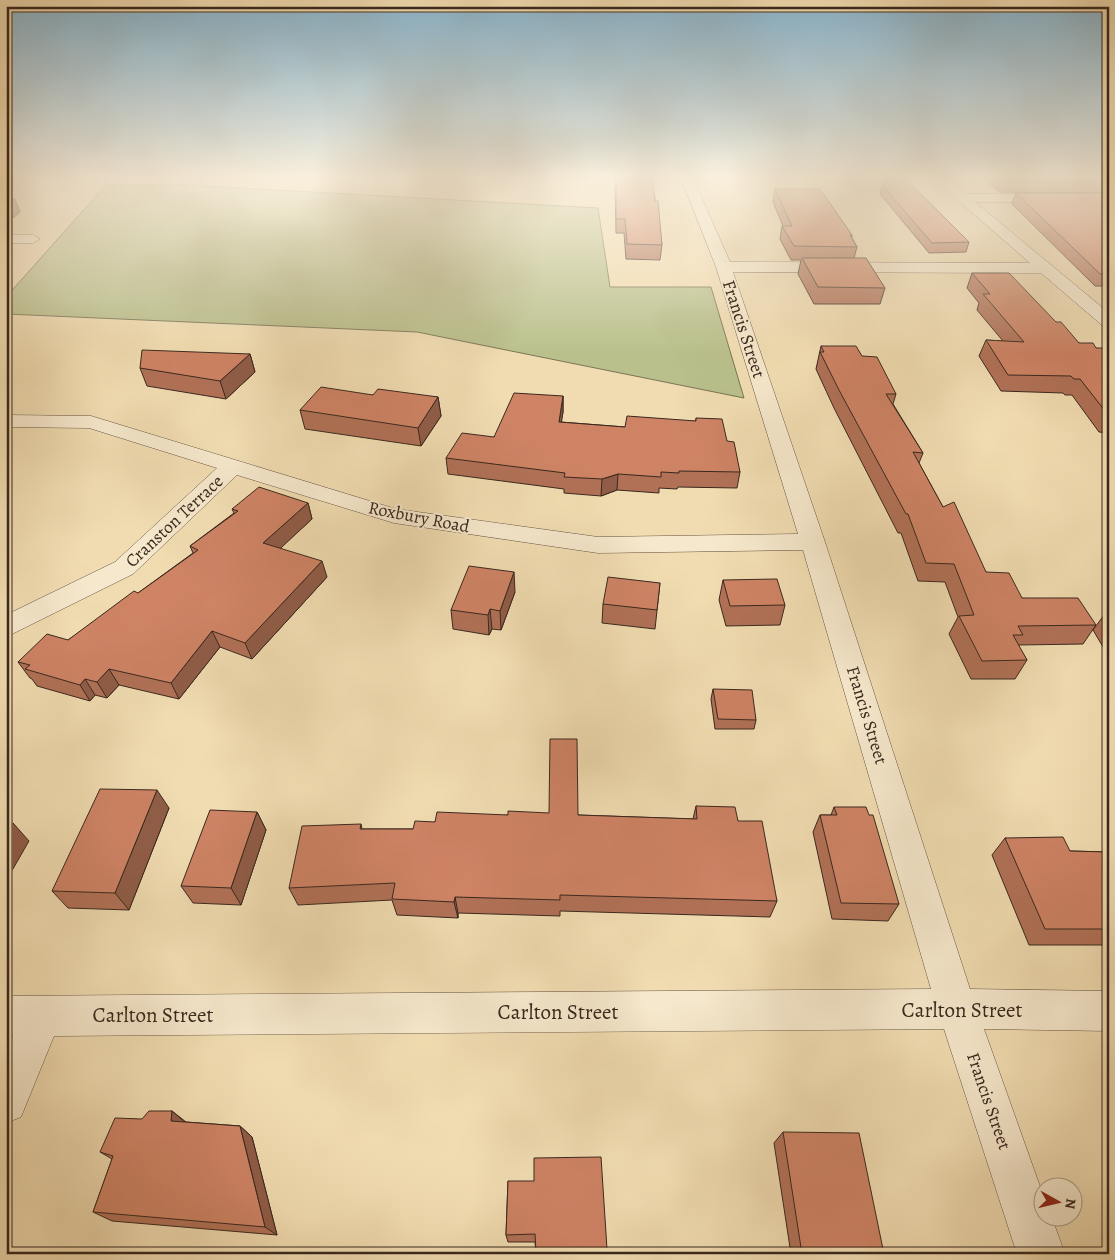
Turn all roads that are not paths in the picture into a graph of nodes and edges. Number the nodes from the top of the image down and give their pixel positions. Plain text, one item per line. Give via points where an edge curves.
1 (711, 237) edge
2 (1007, 237) edge
3 (6, 239) edge
4 (34, 239) dead end
5 (724, 267) junction
6 (1044, 268) junction
7 (1087, 303) junction
8 (1109, 303) edge
9 (1109, 322) edge
10 (6, 421) edge
11 (232, 466) junction
12 (813, 542) junction
13 (6, 627) edge
14 (957, 1009) junction
15 (1109, 1011) edge
16 (24, 1016) edge
17 (6, 1102) edge
18 (1041, 1254) edge

1 - 5 street, Francis Street
2 - 6 street
3 - 4 street
5 - 6 street
5 - 12 street, Francis Street
6 - 7 street
7 - 8 street
7 - 9 street
10 - 11 street, Roxbury Road via 91,422
11 - 12 street, Roxbury Road via 394,516 598,545
11 - 13 street, Cranston Terrace via 124,568
12 - 14 street, Francis Street
14 - 15 street, Carlton Street
14 - 16 street, Carlton Street
14 - 18 street, Francis Street
16 - 17 street

